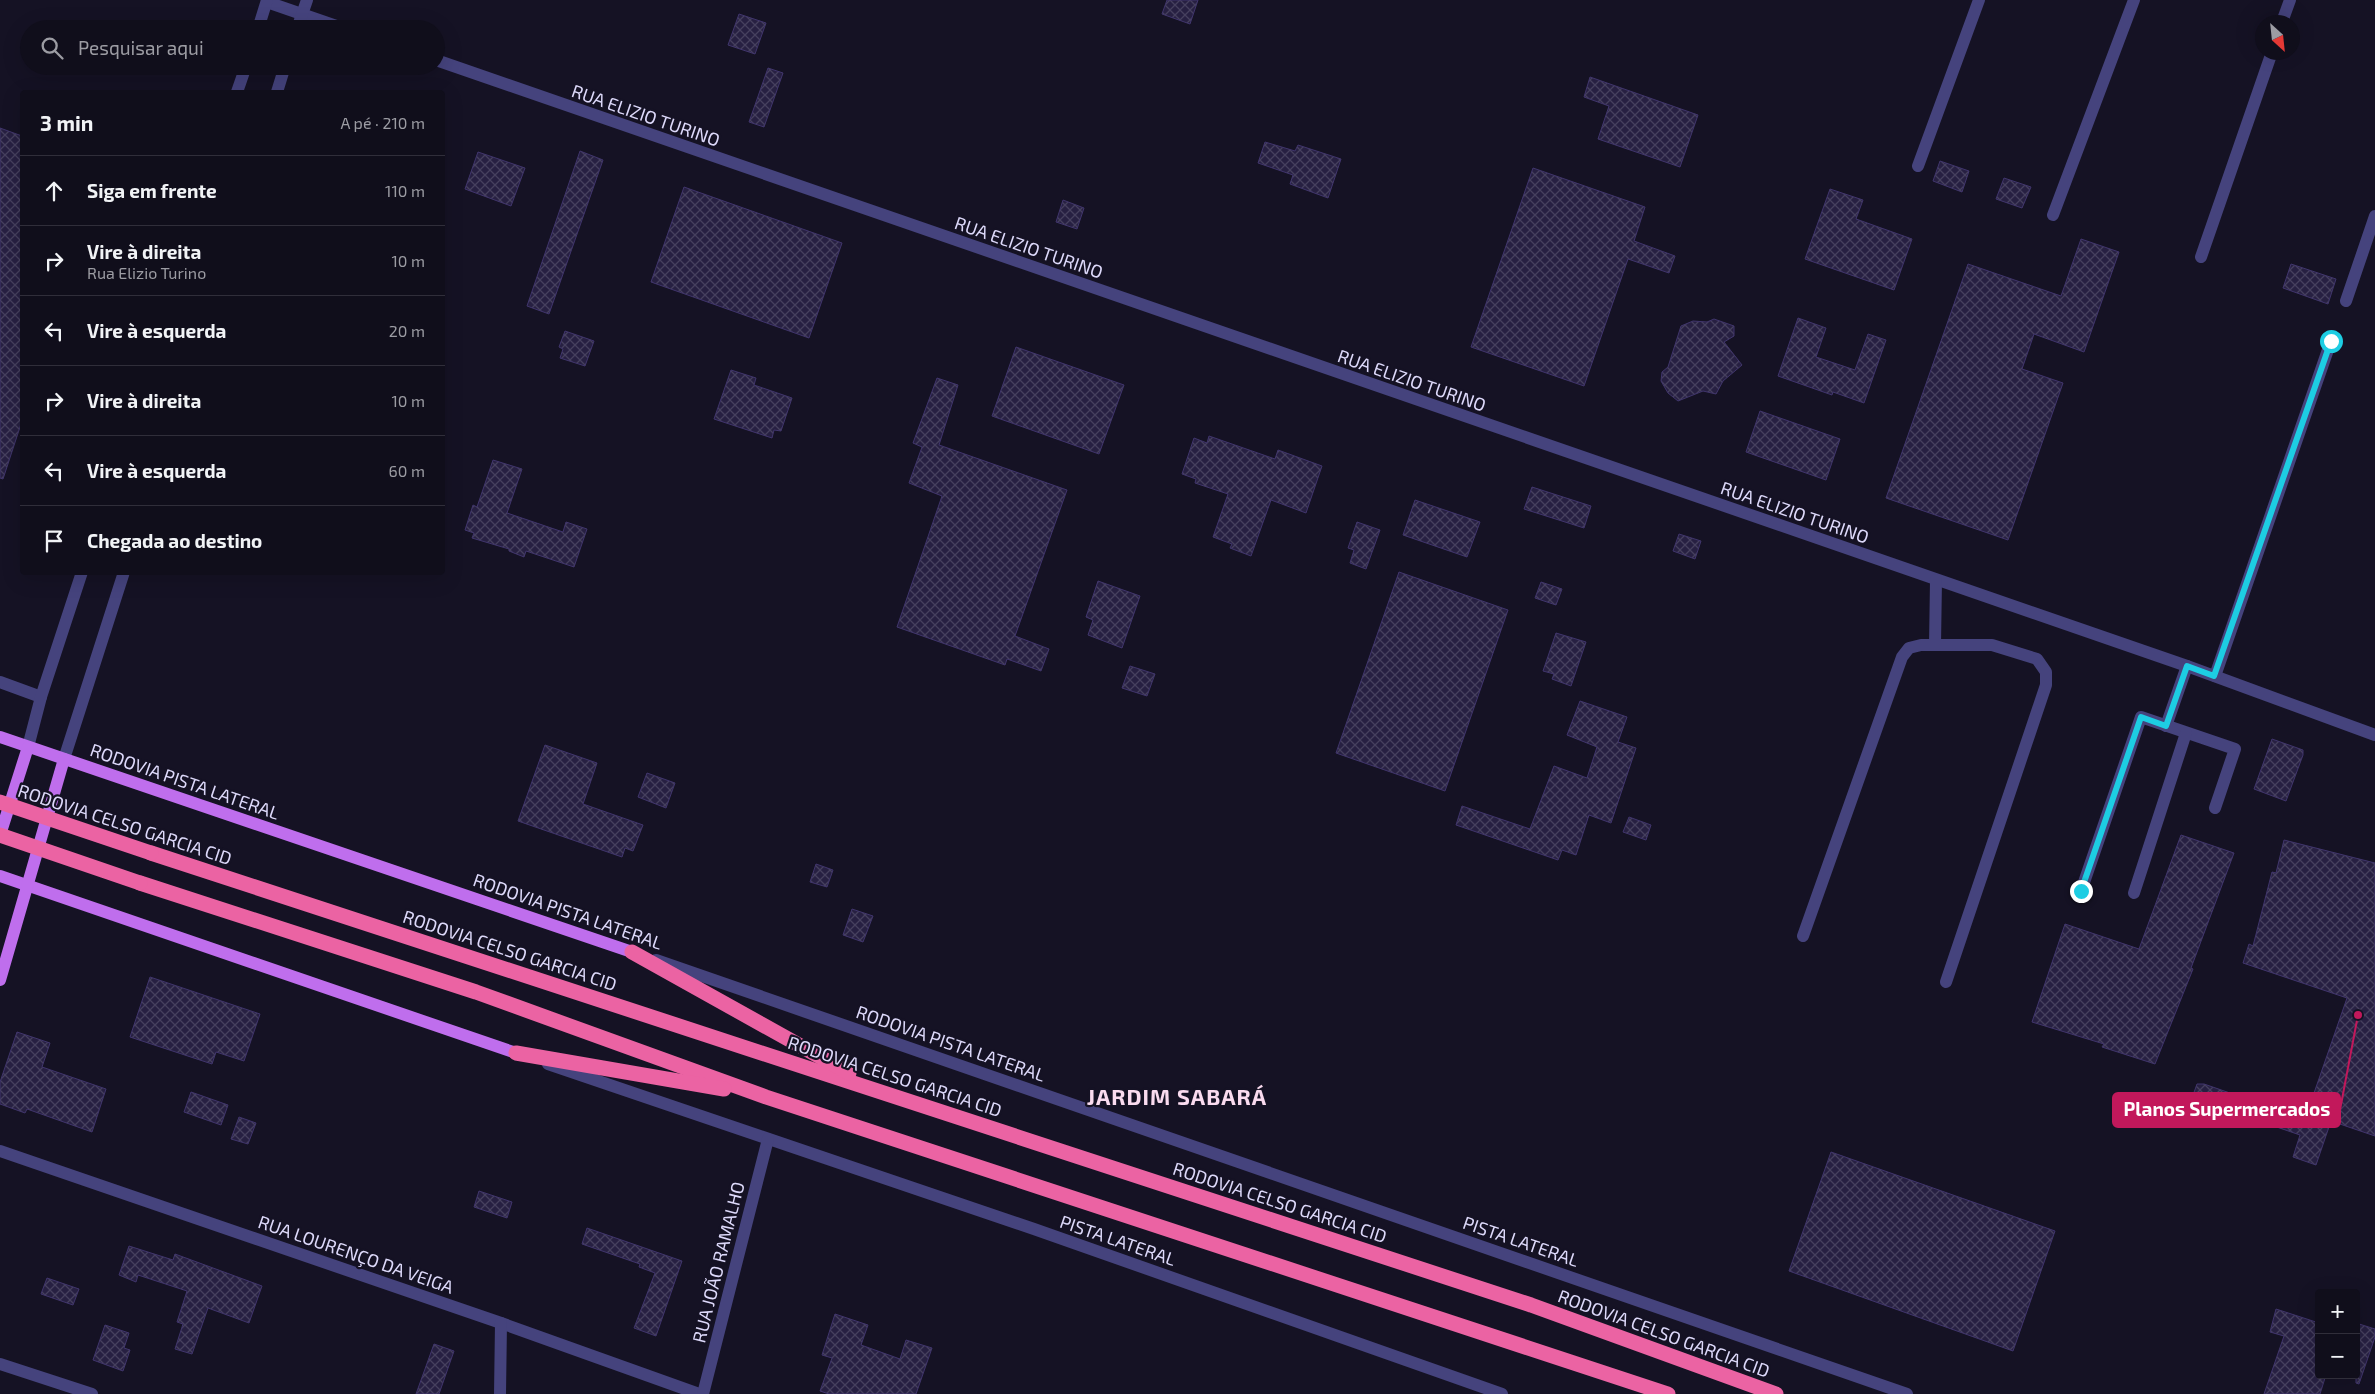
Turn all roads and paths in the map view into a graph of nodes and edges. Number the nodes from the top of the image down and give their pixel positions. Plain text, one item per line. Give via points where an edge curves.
1 (307, 0) edge
2 (1979, 0) edge
3 (2134, 0) edge
4 (2290, 0) edge
5 (267, 1) edge
6 (302, 14) junction
7 (2285, 15) edge
8 (261, 20) edge
9 (300, 20) edge
10 (319, 20) edge
11 (2269, 60) edge
12 (445, 63) edge
13 (243, 75) edge
14 (282, 75) edge
15 (238, 90) edge
16 (278, 90) edge
17 (1918, 166) dead end
18 (2053, 216) dead end
19 (2375, 216) edge
20 (2201, 256) dead end
21 (2346, 301) dead end
22 (2331, 341) dead end
23 (81, 575) edge
24 (123, 575) edge
25 (1936, 580) junction
26 (1935, 645) junction
27 (2187, 666) junction
28 (2214, 676) junction
29 (0, 682) edge
30 (41, 697) junction
31 (2166, 726) junction
32 (2186, 732) junction
33 (2375, 734) edge
34 (0, 737) edge
35 (28, 747) junction
36 (64, 759) junction
37 (0, 802) edge
38 (2215, 808) dead end
39 (0, 835) edge
40 (0, 876) edge
41 (28, 885) junction
42 (2081, 891) dead end
43 (2134, 893) dead end
44 (1803, 936) dead end
45 (632, 952) junction
46 (0, 980) edge
47 (1946, 982) dead end
48 (516, 1053) junction
49 (879, 1090) junction
50 (766, 1097) junction
51 (1124, 1122) joint
52 (768, 1139) junction
53 (0, 1150) edge
54 (501, 1323) junction
55 (0, 1364) edge
56 (92, 1394) edge
57 (500, 1394) edge
58 (701, 1394) edge
59 (1502, 1394) edge
60 (1668, 1394) edge
61 (1776, 1394) edge
62 (1907, 1394) edge

1 - 6 street
2 - 17 street
3 - 18 street
4 - 7 street
5 - 6 street
5 - 8 street
6 - 9 street
6 - 10 street
11 - 20 street
12 - 25 street, RUA ELIZIO TURINO
13 - 15 street
14 - 16 street
19 - 21 street
22 - 28 street
23 - 30 street
24 - 36 street
25 - 26 street
25 - 27 street, RUA ELIZIO TURINO
26 - 44 street via 1910,648 1902,657
26 - 47 street via 1992,645 2037,659 2046,672 2046,685
27 - 28 street, RUA ELIZIO TURINO
27 - 31 street
28 - 33 street, RUA ELIZIO TURINO
29 - 30 street
30 - 35 street
31 - 32 street
31 - 42 street via 2141,717
32 - 38 street via 2235,749
32 - 43 street
34 - 35 main road, RODOVIA PISTA LATERAL
35 - 36 main road, RODOVIA PISTA LATERAL
35 - 39 main road
36 - 41 main road
36 - 45 main road, RODOVIA PISTA LATERAL
37 - 49 highway, RODOVIA CELSO GARCIA CID, bridge
39 - 50 highway, bridge via 476,992
40 - 41 main road
41 - 46 main road
41 - 48 main road
45 - 49 highway
45 - 51 street, RODOVIA PISTA LATERAL
48 - 50 highway
48 - 52 street
49 - 61 highway, RODOVIA CELSO GARCIA CID via 1531,1305
50 - 60 highway
51 - 62 street, PISTA LATERAL
52 - 58 street, RUA JOÃO RAMALHO
52 - 59 street, PISTA LATERAL
53 - 54 street, RUA LOURENÇO DA VEIGA
54 - 57 street
54 - 58 street, RUA LOURENÇO DA VEIGA
55 - 56 street

